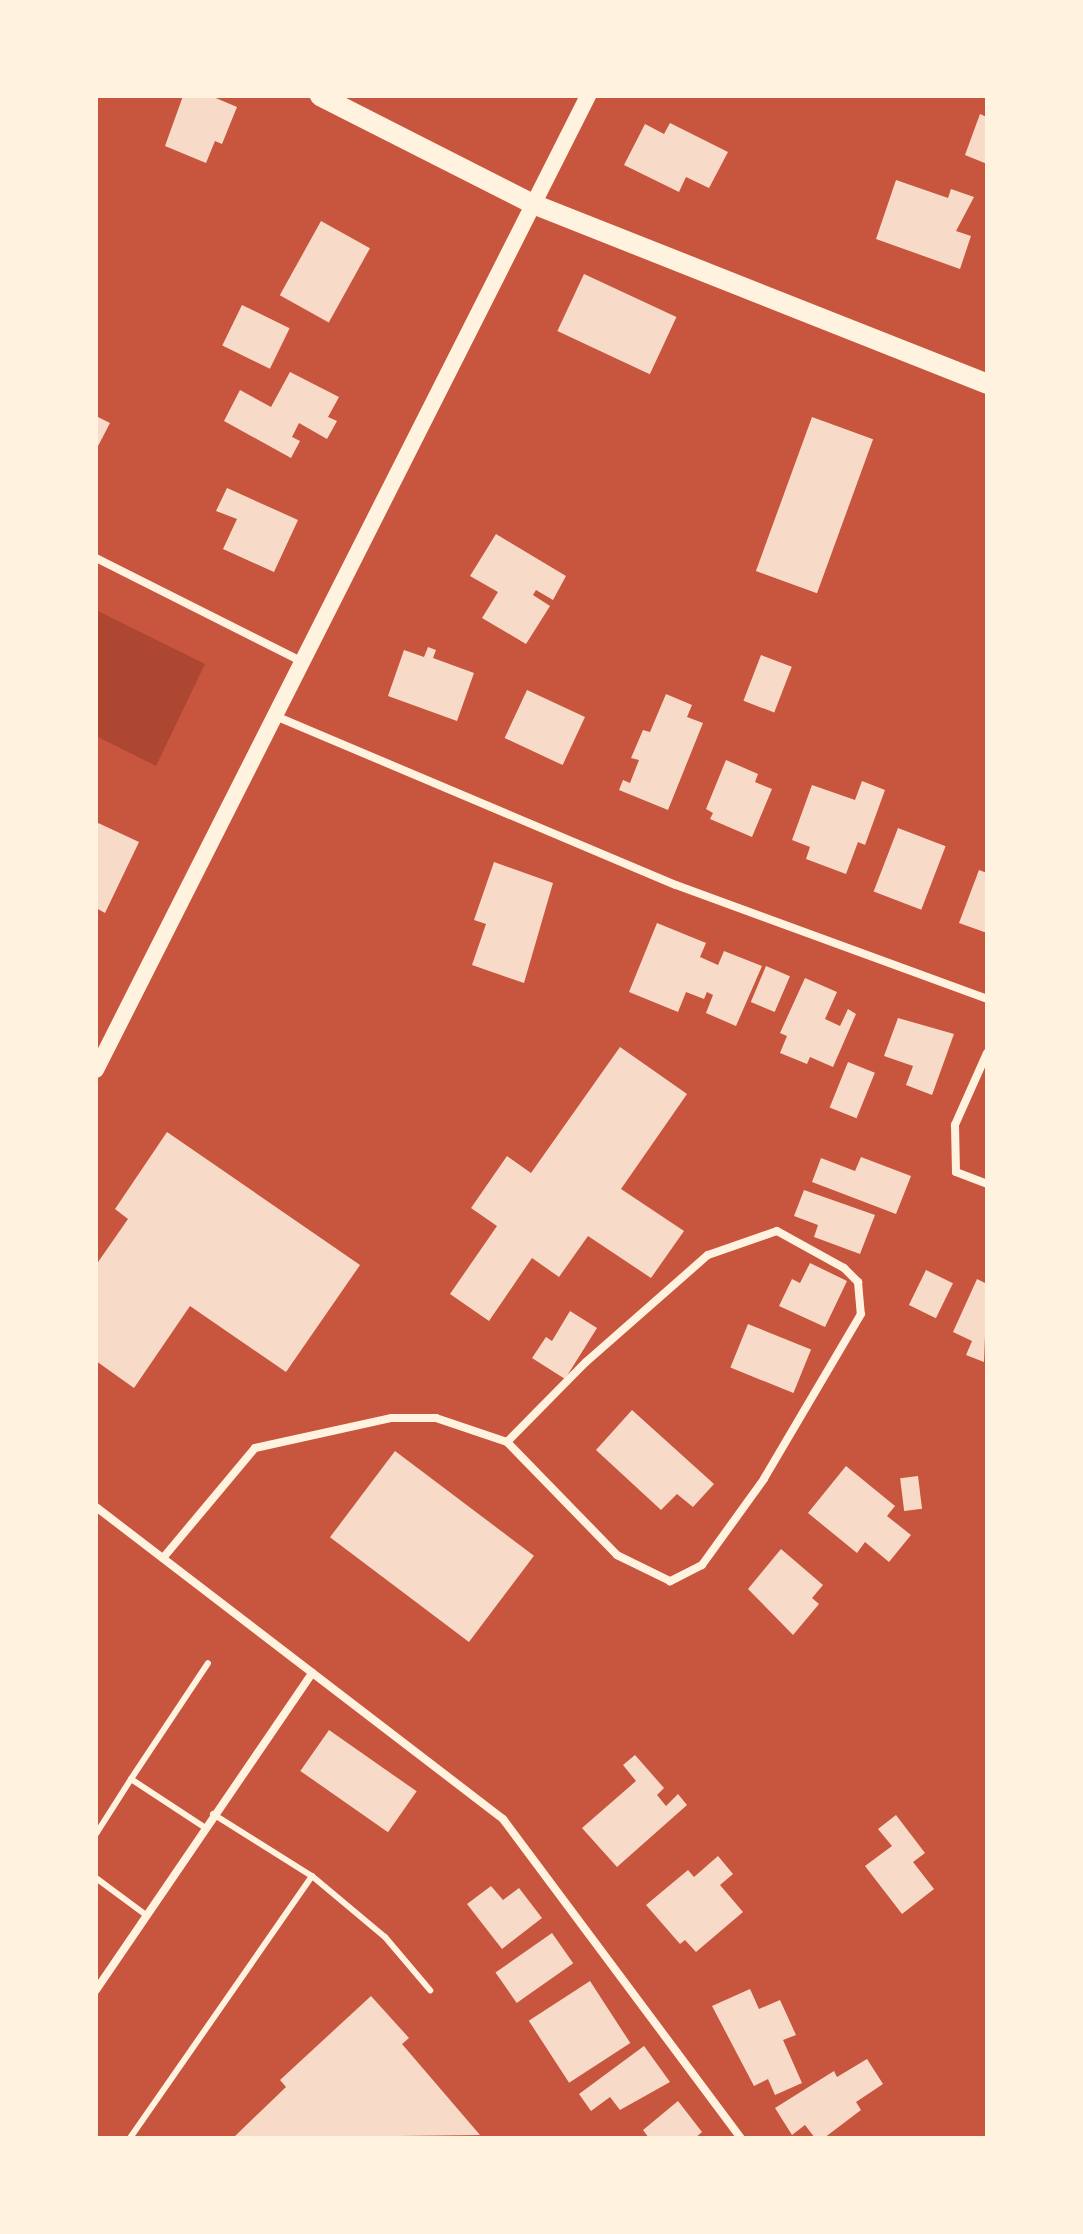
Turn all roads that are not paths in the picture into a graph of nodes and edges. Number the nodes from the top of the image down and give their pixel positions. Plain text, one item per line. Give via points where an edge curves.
1 (320, 96) edge
2 (588, 96) edge
3 (533, 204) junction
4 (987, 384) edge
5 (96, 558) edge
6 (301, 661) junction
7 (273, 715) junction
8 (987, 999) edge
9 (987, 1053) edge
10 (96, 1070) edge
11 (987, 1184) edge
12 (507, 1442) junction
13 (96, 1507) edge
14 (163, 1558) junction
15 (208, 1663) dead end
16 (312, 1673) junction
17 (131, 1779) junction
18 (213, 1814) junction
19 (204, 1827) junction
20 (96, 1834) edge
21 (312, 1876) junction
22 (96, 1878) edge
23 (146, 1915) junction
24 (96, 1990) edge
25 (430, 1990) dead end
26 (130, 2138) edge
27 (741, 2138) edge

1 - 3 main road
2 - 3 main road
3 - 4 main road
3 - 6 main road
5 - 6 street
6 - 7 main road
7 - 8 street via 676,885
7 - 10 main road
9 - 11 street via 955,1125 956,1172
12 - 12 street via 586,1362 708,1255 777,1231 844,1268 858,1282 861,1314 764,1479 702,1565 670,1581 617,1555
12 - 14 street via 436,1418 392,1418 255,1448
13 - 14 street
14 - 16 street
15 - 17 lane
16 - 18 street
16 - 27 street via 503,1819
17 - 19 lane
17 - 20 lane
18 - 19 street
18 - 21 lane
19 - 23 street
21 - 25 lane via 385,1937
21 - 26 lane
22 - 23 lane
23 - 24 street

